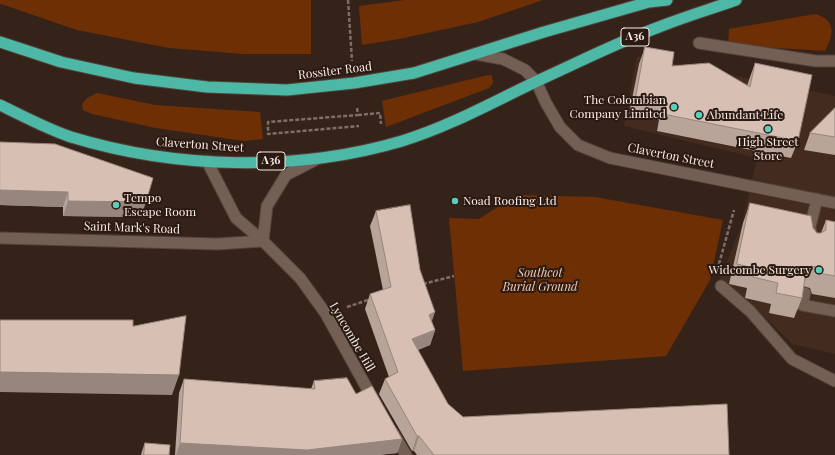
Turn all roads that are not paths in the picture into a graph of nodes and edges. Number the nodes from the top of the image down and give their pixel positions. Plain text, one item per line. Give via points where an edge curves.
1 (667, 0) edge
2 (736, 0) edge
3 (0, 42) edge
4 (699, 44) dead end
5 (475, 54) junction
6 (835, 61) edge
7 (536, 81) junction
8 (0, 105) edge
9 (317, 158) junction
10 (207, 161) junction
11 (817, 200) junction
12 (835, 203) edge
13 (0, 238) edge
14 (263, 241) junction
15 (812, 247) edge
16 (721, 286) dead end
17 (805, 293) edge
18 (835, 311) edge
19 (835, 381) edge
20 (379, 410) edge
21 (387, 423) edge
22 (406, 455) edge

1 - 5 highway, Rossiter Road / A36 via 649,2
2 - 7 highway, A36 via 658,27
3 - 5 highway, Rossiter Road / A36 via 61,62 134,78 207,87 287,90 414,73
4 - 6 street via 816,61
5 - 7 street, Claverton Street via 503,59 525,70
7 - 9 highway, Claverton Street / A36 via 466,117 403,140 368,150
7 - 11 street, Claverton Street via 560,127 578,144 610,158
8 - 10 highway, Claverton Street / A36 via 42,125 88,142 159,156
9 - 10 highway, Claverton Street / A36 via 260,162
9 - 14 street via 286,176 267,206
10 - 14 street, Lyncombe Hill via 236,218
11 - 12 street, Claverton Street
11 - 15 street via 810,227
13 - 14 street, Saint Mark's Road via 217,244
14 - 20 street, Lyncombe Hill via 300,278 326,314
16 - 19 street via 750,311 792,359
17 - 18 street via 802,305
21 - 22 street

